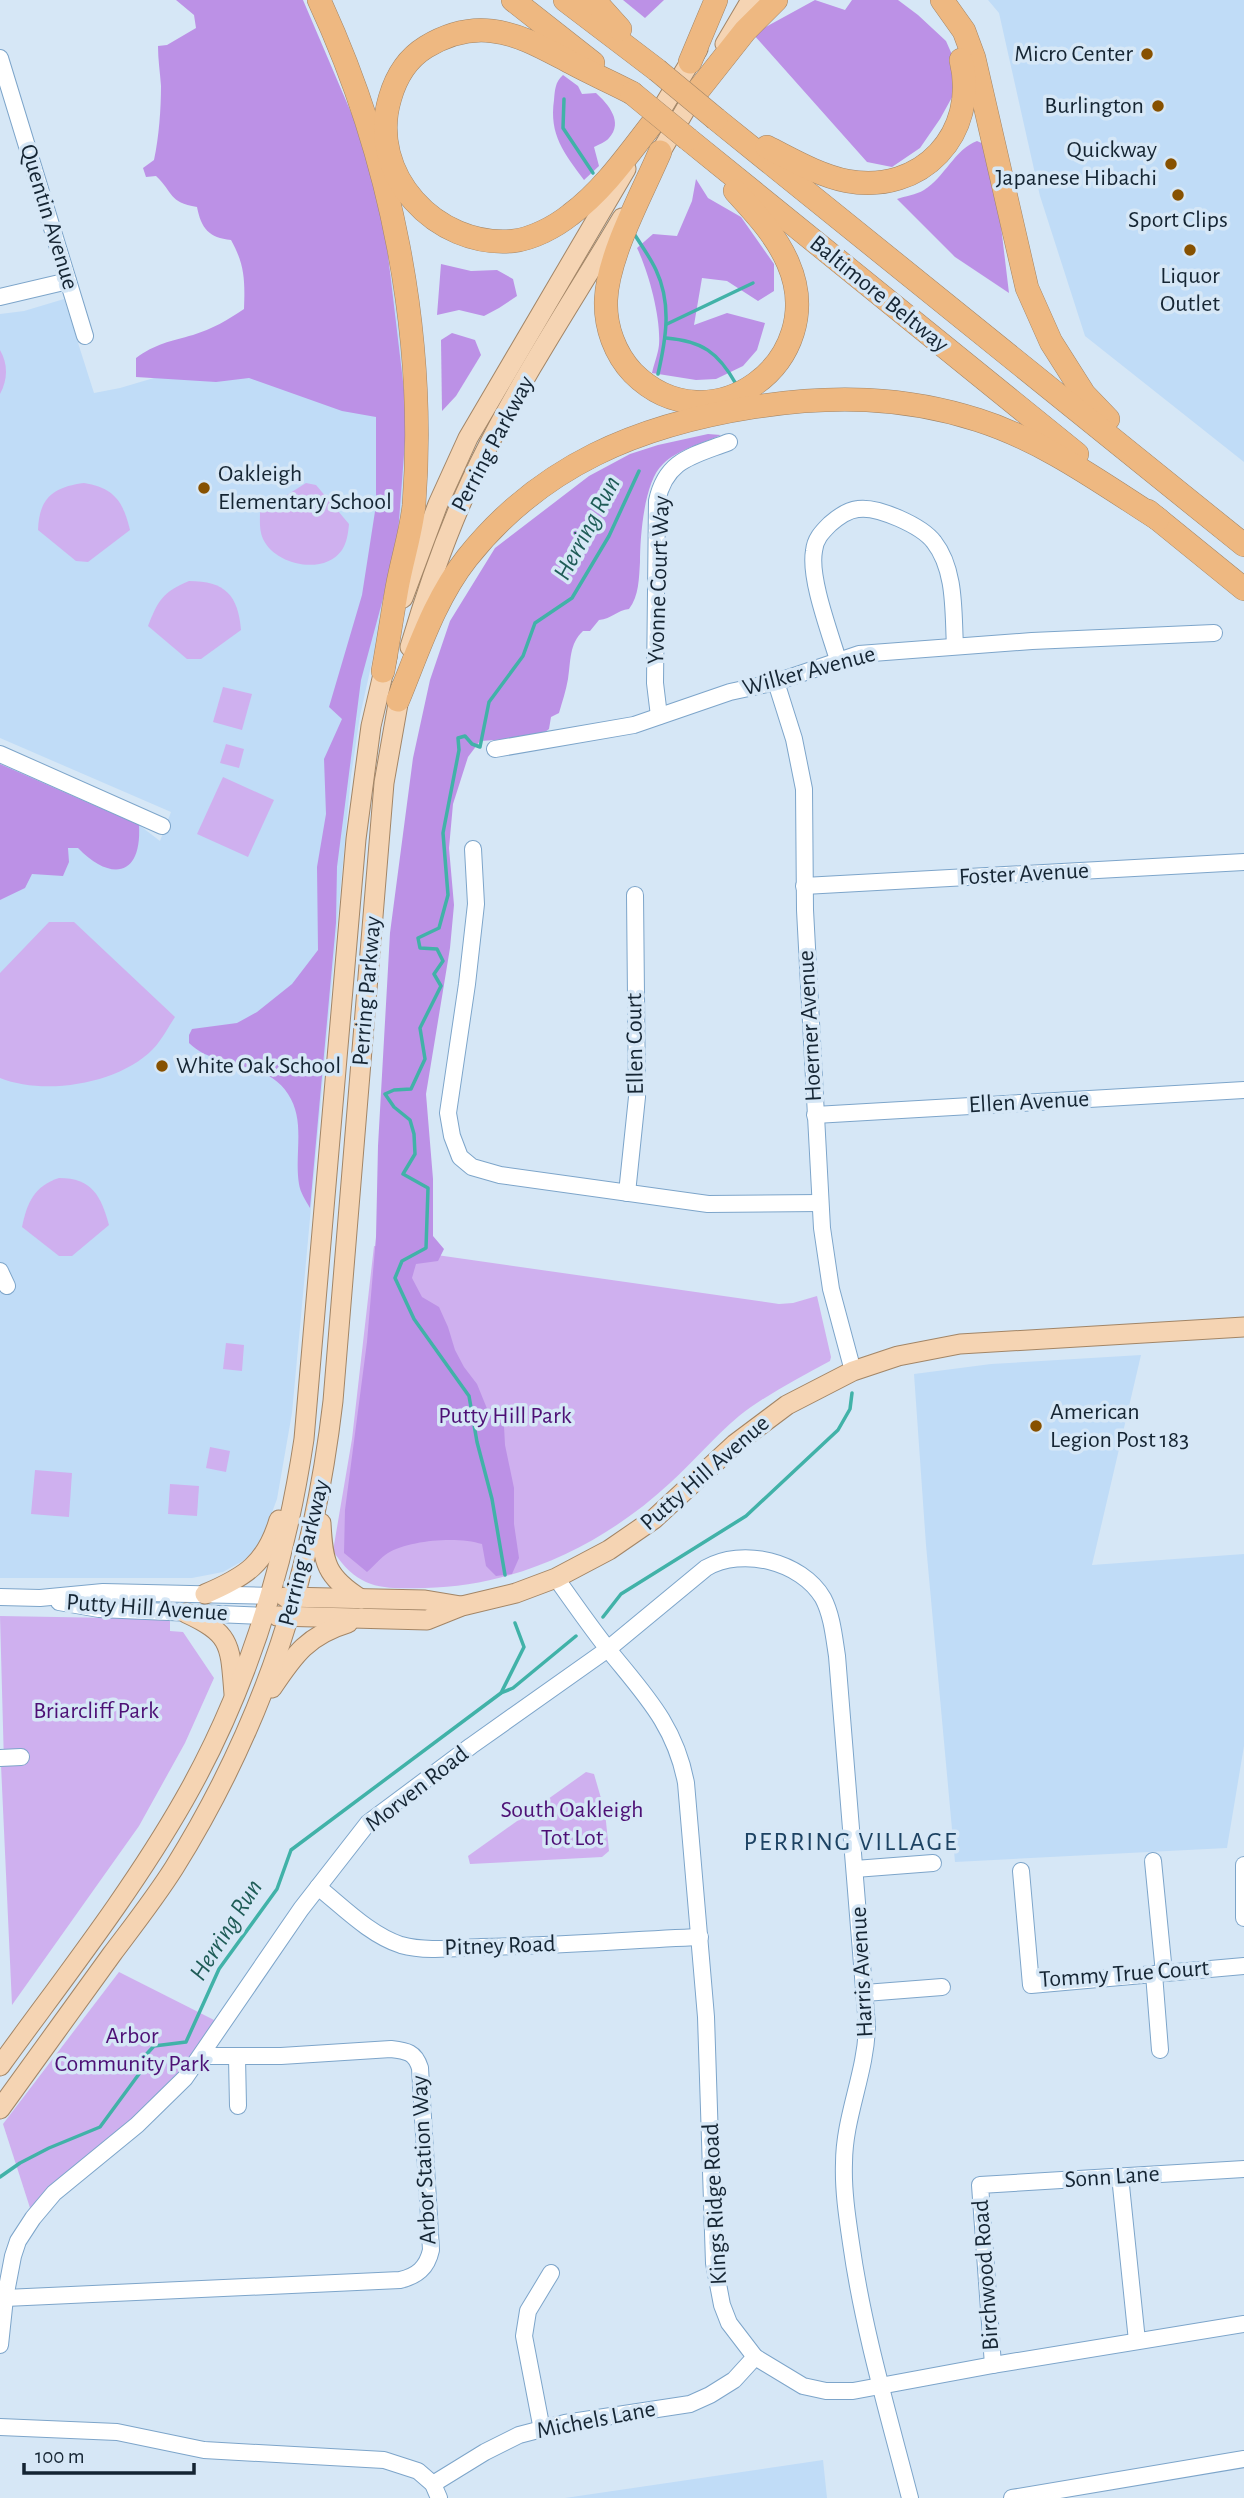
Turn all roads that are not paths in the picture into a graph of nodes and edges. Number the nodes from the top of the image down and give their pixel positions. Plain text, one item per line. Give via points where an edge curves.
1 (319, 0) edge
2 (513, 0) edge
3 (565, 0) edge
4 (594, 0) edge
5 (716, 0) edge
6 (727, 0) edge
7 (751, 0) edge
8 (776, 0) edge
9 (922, 0) edge
10 (942, 0) edge
11 (0, 58) edge
12 (690, 62) junction
13 (652, 65) junction
14 (632, 93) junction
15 (696, 93) junction
16 (716, 119) junction
17 (655, 120) junction
18 (695, 145) junction
19 (660, 152) junction
20 (68, 281) junction
21 (0, 297) edge
22 (85, 336) dead end
23 (729, 442) dead end
24 (1168, 482) junction
25 (1158, 519) junction
26 (1244, 545) edge
27 (1244, 589) edge
28 (1214, 633) dead end
29 (955, 646) junction
30 (838, 660) junction
31 (383, 671) junction
32 (776, 682) junction
33 (398, 700) junction
34 (659, 716) junction
35 (495, 749) dead end
36 (0, 754) edge
37 (162, 826) dead end
38 (473, 849) dead end
39 (1244, 862) edge
40 (804, 886) junction
41 (635, 895) dead end
42 (1244, 1090) edge
43 (815, 1115) junction
44 (627, 1193) junction
45 (820, 1203) junction
46 (1244, 1327) edge
47 (853, 1371) junction
48 (304, 1439) junction
49 (320, 1496) junction
50 (762, 1560) joint
51 (556, 1578) junction
52 (205, 1594) junction
53 (272, 1596) junction
54 (0, 1597) edge
55 (296, 1597) junction
56 (40, 1598) junction
57 (362, 1599) junction
58 (462, 1606) junction
59 (186, 1613) junction
60 (265, 1616) junction
61 (290, 1617) junction
62 (360, 1619) junction
63 (608, 1648) junction
64 (234, 1698) junction
65 (257, 1708) junction
66 (21, 1757) dead end
67 (0, 1758) edge
68 (1153, 1861) dead end
69 (933, 1863) dead end
70 (1244, 1865) edge
71 (855, 1869) junction
72 (1021, 1871) dead end
73 (1244, 1875) edge
74 (318, 1887) junction
75 (1244, 1918) edge
76 (700, 1937) junction
77 (1244, 1966) edge
78 (1159, 1974) junction
79 (942, 1987) dead end
80 (865, 1993) junction
81 (1160, 2050) dead end
82 (201, 2056) junction
83 (237, 2057) junction
84 (0, 2066) edge
85 (238, 2106) dead end
86 (0, 2109) edge
87 (1244, 2169) edge
88 (1120, 2176) junction
89 (980, 2185) joint
90 (551, 2273) dead end
91 (5, 2298) junction
92 (1244, 2324) edge
93 (1137, 2341) junction
94 (0, 2345) edge
95 (755, 2357) junction
96 (993, 2365) junction
97 (882, 2388) junction
98 (0, 2427) edge
99 (542, 2430) junction
100 (1244, 2459) edge
101 (436, 2491) edge
102 (909, 2498) edge
103 (1012, 2498) edge

1 - 31 highway via 357,94 380,169 412,345 414,507
2 - 14 highway, Baltimore Beltway
3 - 13 highway, Baltimore Beltway
4 - 13 highway
5 - 12 highway
6 - 12 main road, Perring Parkway
7 - 15 main road, Perring Parkway
8 - 15 highway
9 - 16 highway via 952,35 965,90 954,132 922,169 880,183 848,181 799,165
10 - 24 highway via 970,45 1019,259 1037,314 1084,394
11 - 20 street, Quentin Avenue
12 - 17 main road, Perring Parkway
13 - 16 highway, Baltimore Beltway, bridge
14 - 17 highway via 513,35 475,30 456,33 421,51 399,75 387,108 386,143 399,181 426,214 476,239 515,241 549,228 587,202
14 - 18 highway, Baltimore Beltway, bridge
15 - 19 main road, Perring Parkway
16 - 24 highway, Baltimore Beltway
17 - 31 main road, Perring Parkway via 468,438 415,564
18 - 19 highway via 766,226 788,262 796,292 795,326 781,359 749,388 717,401 687,401 657,391 628,367 610,331 608,282
18 - 25 highway, Baltimore Beltway
19 - 33 main road, Perring Parkway via 487,448 433,573
20 - 21 street
20 - 22 street, Quentin Avenue
23 - 34 street, Yvonne Court Way via 673,467 659,491 655,683
24 - 26 highway, Baltimore Beltway
25 - 27 highway, Baltimore Beltway
25 - 33 highway via 1031,441 979,420 925,406 839,398 691,419 634,436 588,457 546,482 505,515 449,585
28 - 29 street, Wilker Avenue
29 - 30 street, Wilker Avenue via 886,650
29 - 30 street via 949,579 935,543 914,526 882,512 856,509 824,530 813,555
30 - 32 street, Wilker Avenue
31 - 48 main road, Perring Parkway via 356,839
32 - 34 street, Wilker Avenue
32 - 40 street, Hoerner Avenue via 803,782
33 - 49 main road, Perring Parkway via 384,783 333,1401
34 - 35 street, Wilker Avenue via 634,725
36 - 37 street
38 - 44 street via 476,904 448,1113 460,1157 482,1171
39 - 40 street, Foster Avenue
40 - 43 street, Hoerner Avenue
41 - 44 street, Ellen Court via 637,1097
42 - 43 street, Ellen Avenue
43 - 45 street, Hoerner Avenue
44 - 45 street via 726,1205
45 - 47 street, Hoerner Avenue via 831,1289
46 - 47 main road, Putty Hill Avenue via 941,1346
47 - 51 main road, Putty Hill Avenue via 770,1416 654,1520
48 - 52 main road via 266,1553 241,1577
48 - 53 main road, Perring Parkway
49 - 55 main road, Perring Parkway
49 - 57 main road via 326,1563 336,1581
50 - 63 street, Morven Road via 713,1564
50 - 71 street, Harris Avenue via 784,1566 806,1580 816,1588 828,1611 837,1656
51 - 58 main road, Putty Hill Avenue
51 - 63 street, Kings Ridge Road
52 - 53 street, Putty Hill Avenue
52 - 56 street, Putty Hill Avenue via 103,1592
53 - 55 main road, Putty Hill Avenue
53 - 60 main road, Perring Parkway
54 - 56 street, Putty Hill Avenue
55 - 57 main road, Putty Hill Avenue
55 - 61 main road, Perring Parkway
56 - 59 street, Putty Hill Avenue via 99,1609
57 - 58 main road, Putty Hill Avenue
58 - 62 main road, Putty Hill Avenue via 427,1620
59 - 60 street, Putty Hill Avenue
59 - 64 main road via 223,1635 232,1662
60 - 61 main road, Putty Hill Avenue
60 - 64 main road, Perring Parkway
61 - 62 main road, Putty Hill Avenue
61 - 65 main road, Perring Parkway
62 - 65 main road via 330,1628 304,1645
63 - 74 street, Morven Road via 368,1824
63 - 76 street, Kings Ridge Road via 665,1722 681,1758
64 - 84 main road, Perring Parkway via 206,1760 150,1855
65 - 86 main road, Perring Parkway via 173,1870
66 - 67 street
68 - 78 street
69 - 71 street
70 - 73 street
71 - 80 street, Harris Avenue
72 - 78 street, Tommy True Court via 1031,1985
73 - 75 street
74 - 76 street, Pitney Road via 377,1933 422,1948
74 - 82 street, Morven Road
76 - 95 street, Kings Ridge Road via 714,2263 729,2323
77 - 78 street, Tommy True Court
78 - 81 street
79 - 80 street
80 - 97 street, Harris Avenue via 864,2061 844,2164 857,2287
82 - 83 street, Arbor Station Way
82 - 91 street, Morven Road via 159,2105 54,2193 33,2218 18,2241
83 - 85 street
83 - 91 street, Arbor Station Way via 391,2049 416,2057 430,2250 420,2272 400,2280
87 - 88 street, Sonn Lane
88 - 89 street, Sonn Lane
88 - 93 street
89 - 96 street, Birchwood Road
90 - 99 street via 528,2311 523,2336
91 - 94 street, Morven Road
92 - 93 street, Kings Ridge Road
93 - 96 street, Kings Ridge Road
95 - 97 street, Kings Ridge Road via 811,2388 853,2392
95 - 99 street, Michels Lane via 734,2380 690,2404
96 - 97 street, Kings Ridge Road
97 - 102 street, Harris Avenue
98 - 101 street via 117,2432 204,2450 384,2460 411,2468
99 - 101 street, Michels Lane via 519,2435 485,2452
100 - 103 street

